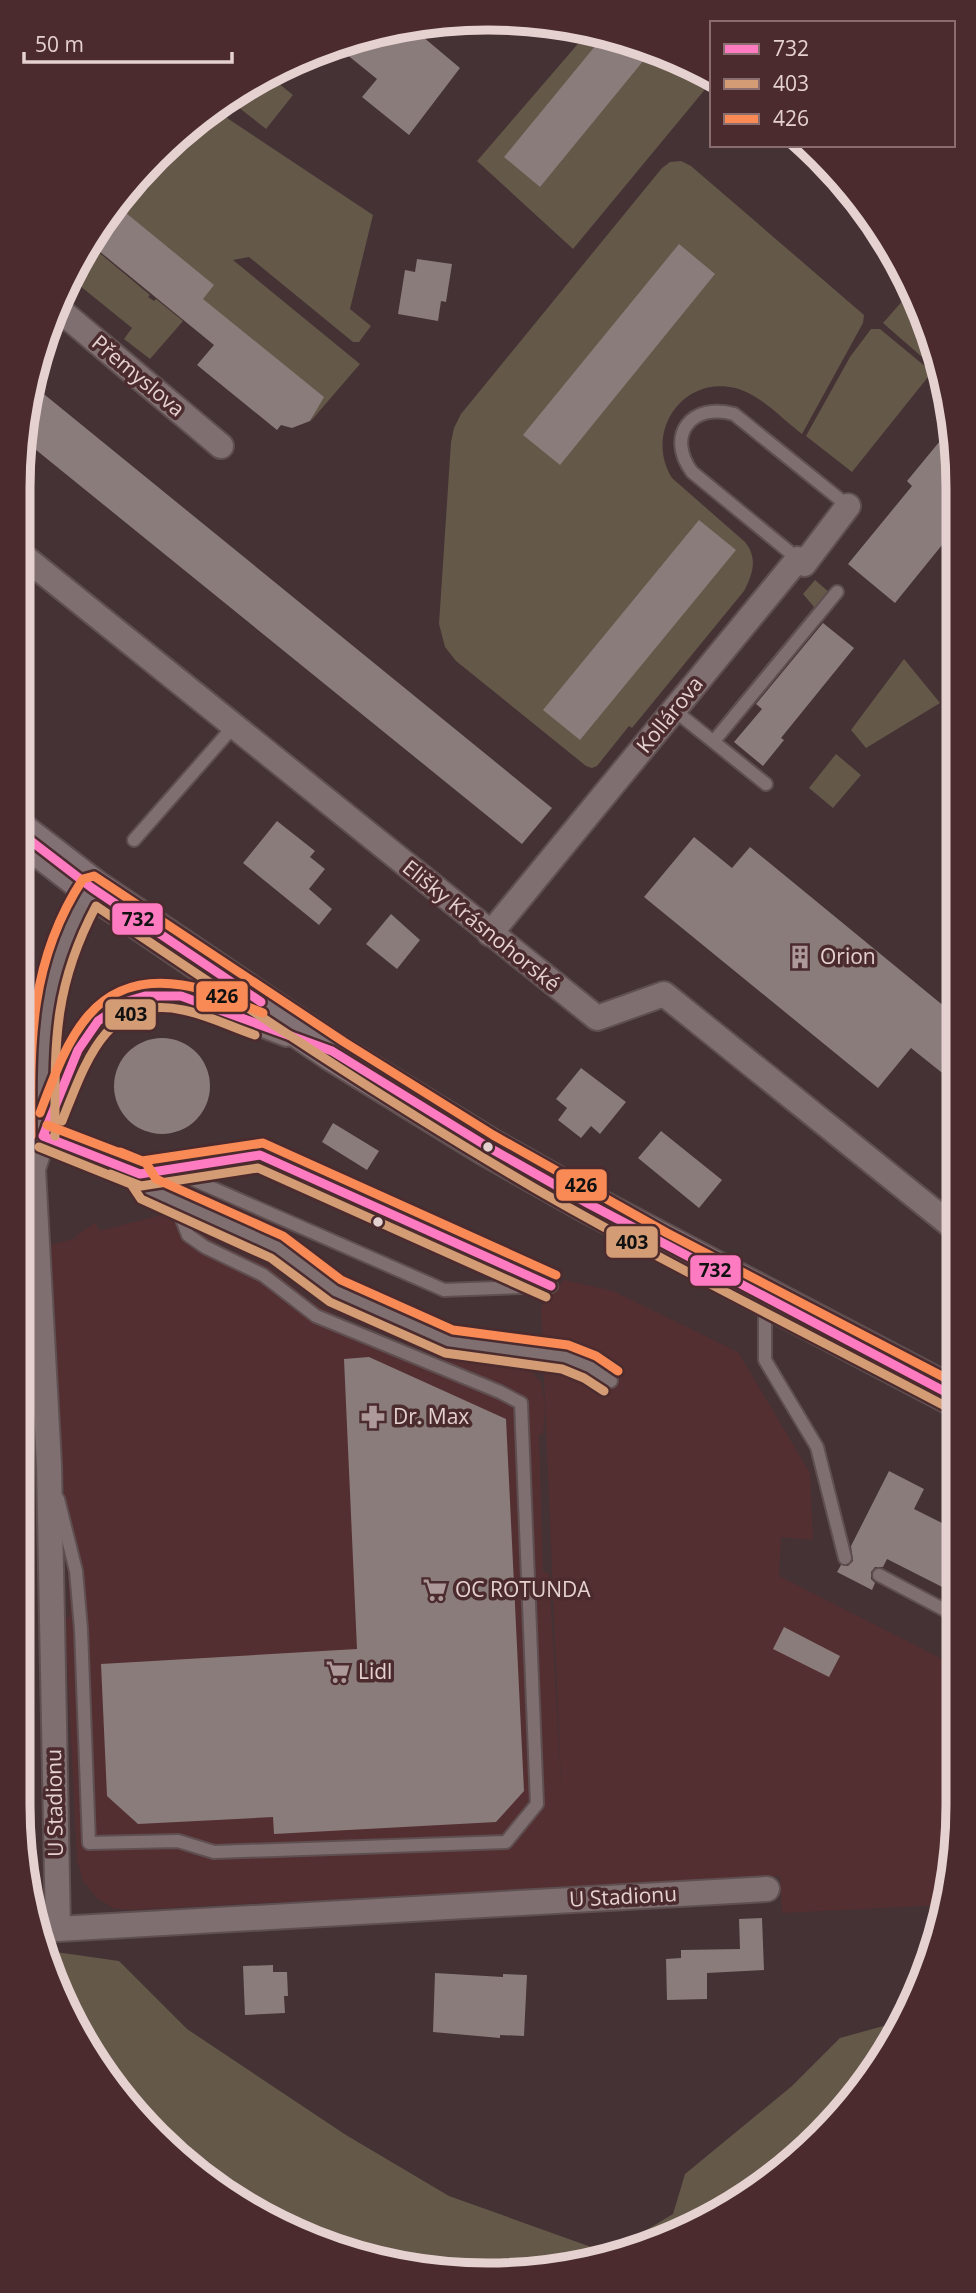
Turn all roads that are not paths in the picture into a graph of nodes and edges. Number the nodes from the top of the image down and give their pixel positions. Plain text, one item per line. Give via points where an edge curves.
1 (65, 314) edge
2 (221, 446) dead end
3 (848, 506) joint
4 (798, 559) junction
5 (30, 562) edge
6 (837, 592) dead end
7 (674, 710) junction
8 (233, 727) junction
9 (713, 741) junction
10 (766, 784) dead end
11 (30, 840) edge
12 (134, 840) dead end
13 (92, 888) junction
14 (491, 934) junction
15 (30, 1043) edge
16 (332, 1051) junction
17 (30, 1136) edge
18 (43, 1136) junction
19 (169, 1169) junction
20 (140, 1174) junction
21 (175, 1201) junction
22 (946, 1221) edge
23 (765, 1297) junction
24 (611, 1381) dead end
25 (946, 1392) edge
26 (49, 1465) junction
27 (845, 1558) dead end
28 (879, 1575) dead end
29 (946, 1611) edge
30 (766, 1889) dead end
31 (48, 1928) edge

1 - 2 street, Přemyslova
3 - 4 street, Kollárova via 804,564
3 - 4 lane via 734,414 709,411 689,421 680,447 692,472
4 - 7 street, Kollárova
5 - 8 street, Elišky Krásnohorské
6 - 9 lane
7 - 9 lane
7 - 14 street, Kollárova
8 - 12 lane
8 - 14 street, Elišky Krásnohorské
9 - 10 lane
11 - 13 main road
13 - 16 main road
13 - 18 street, U Stadionu via 65,943 50,989 44,1029
14 - 22 street, Elišky Krásnohorské via 597,1018 664,994
15 - 18 street, U Stadionu
16 - 18 street, U Stadionu via 181,996 145,996 112,1009 86,1035
16 - 23 main road via 488,1147
17 - 18 lane
18 - 20 lane
18 - 26 street, U Stadionu via 33,1169
19 - 19 lane via 444,1290 551,1286 260,1155
19 - 20 lane
20 - 21 lane via 147,1188
21 - 24 lane via 277,1247 335,1291 450,1342 565,1357
21 - 26 lane via 188,1235 262,1275 316,1316 522,1403 537,1804 506,1842 214,1852 178,1841 89,1843 76,1571
23 - 25 main road
23 - 27 lane via 765,1360 817,1447
26 - 31 street, U Stadionu
28 - 29 lane
30 - 31 street, U Stadionu

